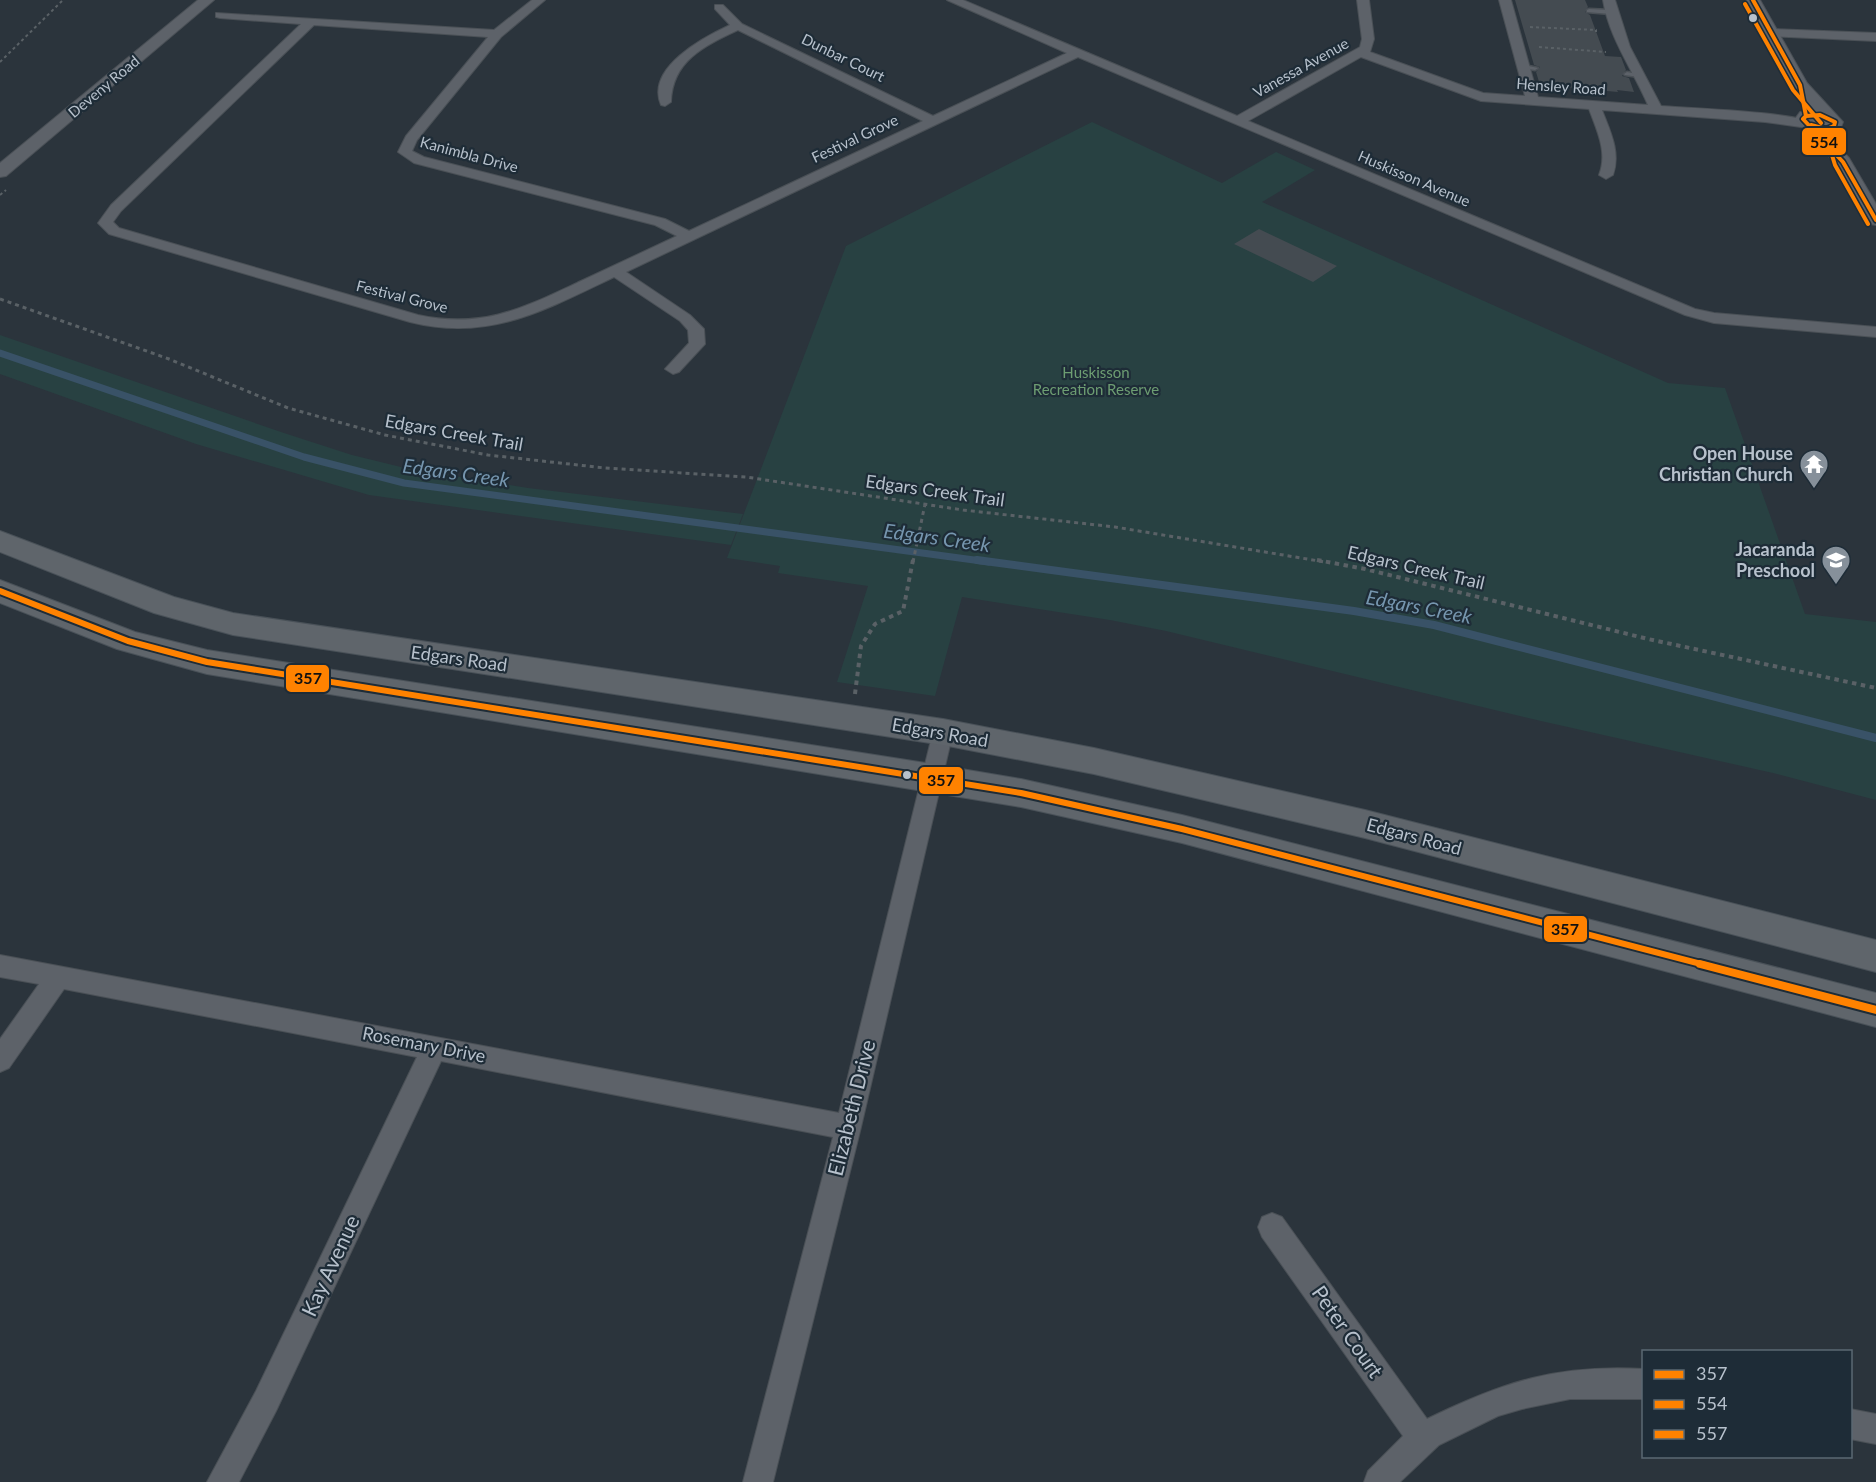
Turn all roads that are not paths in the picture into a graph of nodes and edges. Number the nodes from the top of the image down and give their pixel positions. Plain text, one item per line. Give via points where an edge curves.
1 (207, 0) edge
2 (539, 0) edge
3 (953, 0) edge
4 (1363, 0) edge
5 (1754, 0) edge
6 (1509, 4) edge
7 (1610, 6) edge
8 (719, 7) dead end
9 (1589, 11) dead end
10 (220, 15) dead end
11 (311, 21) junction
12 (738, 26) junction
13 (1772, 33) junction
14 (497, 34) junction
15 (1876, 37) edge
16 (1077, 53) junction
17 (1362, 53) junction
18 (1800, 85) junction
19 (665, 102) dead end
20 (1533, 102) junction
21 (1594, 105) junction
22 (1656, 110) junction
23 (933, 121) junction
24 (1238, 121) junction
25 (1807, 121) junction
26 (1830, 122) junction
27 (1844, 162) junction
28 (0, 172) edge
29 (1606, 176) dead end
30 (1876, 220) edge
31 (688, 236) junction
32 (615, 271) junction
33 (1876, 332) edge
34 (673, 369) dead end
35 (0, 541) edge
36 (0, 591) edge
37 (299, 634) junction
38 (272, 673) junction
39 (943, 732) junction
40 (932, 777) junction
41 (1876, 956) edge
42 (0, 966) edge
43 (58, 977) junction
44 (1876, 1010) edge
45 (435, 1047) junction
46 (0, 1060) edge
47 (848, 1127) junction
48 (1272, 1227) dead end
49 (1642, 1384) edge
50 (1852, 1424) edge
51 (1876, 1429) edge
52 (1422, 1438) junction
53 (222, 1482) edge
54 (758, 1482) edge
55 (1379, 1482) edge

1 - 28 street, Deveny Road
2 - 14 street, Kanimbla Drive
3 - 16 street, Huskisson Avenue
4 - 17 street, Vanessa Avenue via 1368,39
5 - 13 street
6 - 20 street via 1530,68
7 - 9 lane
7 - 22 street via 1633,75
8 - 12 street, Dunbar Court
10 - 11 street
11 - 14 street
11 - 32 street, Festival Grove via 116,208 106,220 108,228 415,320 451,326 499,321 528,312
12 - 19 street via 688,53 667,83
12 - 23 street, Dunbar Court
13 - 15 street
13 - 18 street
14 - 31 street, Kanimbla Drive via 411,139 405,149 407,155 660,222
16 - 23 street, Festival Grove
16 - 24 street, Huskisson Avenue
17 - 20 street, Hensley Road via 1472,94
17 - 24 street, Vanessa Avenue
18 - 25 street
18 - 26 street
20 - 21 street, Hensley Road
21 - 22 street, Hensley Road
21 - 29 street via 1611,157
22 - 25 street, Hensley Road
23 - 31 street, Festival Grove
24 - 33 street, Huskisson Avenue via 1690,312 1714,318
25 - 26 street via 1816,114
25 - 27 street
26 - 27 street
27 - 30 street
31 - 32 street, Festival Grove
32 - 34 street via 696,328 698,344
35 - 37 main road, Edgars Road via 165,604 233,624
36 - 38 main road via 128,641 207,662
37 - 38 main road
37 - 39 main road, Edgars Road
38 - 40 main road
39 - 40 street, Elizabeth Drive
39 - 41 main road, Edgars Road via 1094,761 1365,824
40 - 44 main road via 1182,829
40 - 47 street, Elizabeth Drive
42 - 43 street, Rosemary Drive
43 - 45 street, Rosemary Drive
43 - 46 street
45 - 47 street, Rosemary Drive
45 - 53 street, Kay Avenue via 266,1401
47 - 54 street, Elizabeth Drive
48 - 52 street, Peter Court
49 - 52 street via 1610,1381 1553,1386 1511,1396
50 - 51 street
52 - 55 street

